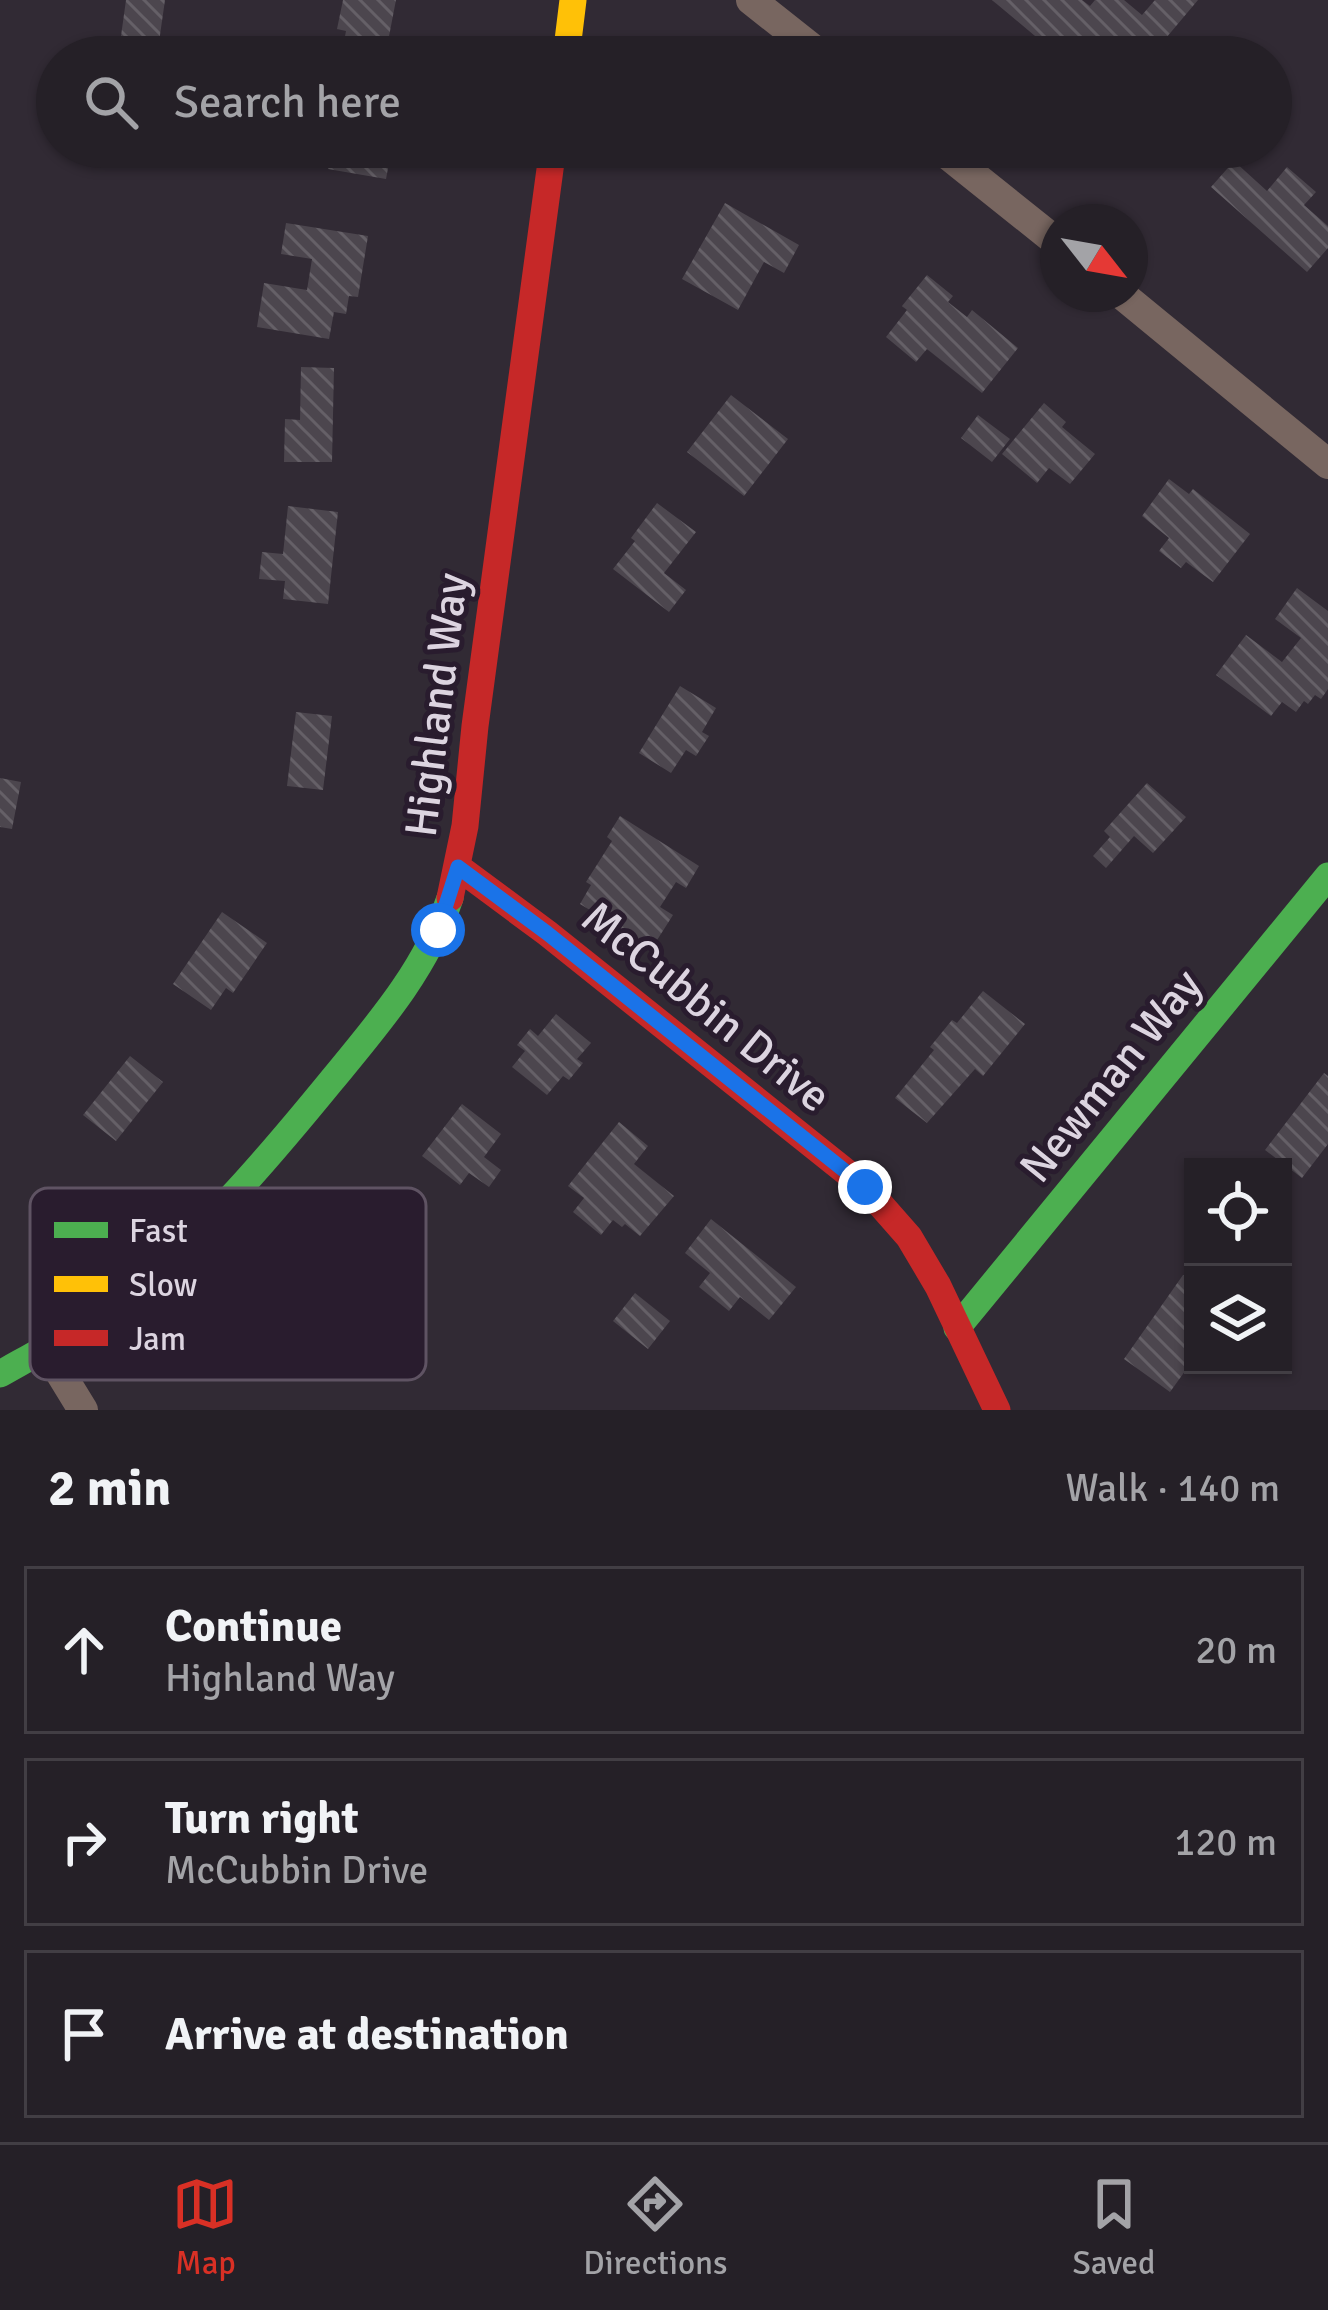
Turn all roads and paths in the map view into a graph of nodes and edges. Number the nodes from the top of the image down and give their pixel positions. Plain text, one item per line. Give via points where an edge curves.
1 (573, 0) edge
2 (751, 0) edge
3 (569, 36) edge
4 (796, 36) edge
5 (551, 168) edge
6 (964, 168) edge
7 (1040, 229) edge
8 (1142, 312) edge
9 (1328, 464) edge
10 (458, 867) junction
11 (1328, 876) edge
12 (239, 1188) edge
13 (957, 1328) junction
14 (30, 1357) edge
15 (0, 1374) edge
16 (65, 1380) edge
17 (83, 1410) edge
18 (997, 1410) edge

1 - 3 street
2 - 4 street
5 - 10 street, Highland Way
6 - 7 street
8 - 9 street
10 - 12 street, Highland Way via 413,976
10 - 13 street, McCubbin Drive via 865,1187 910,1237
11 - 13 street, Newman Way
13 - 18 street, McCubbin Drive
14 - 15 street, Highland Way
16 - 17 street

